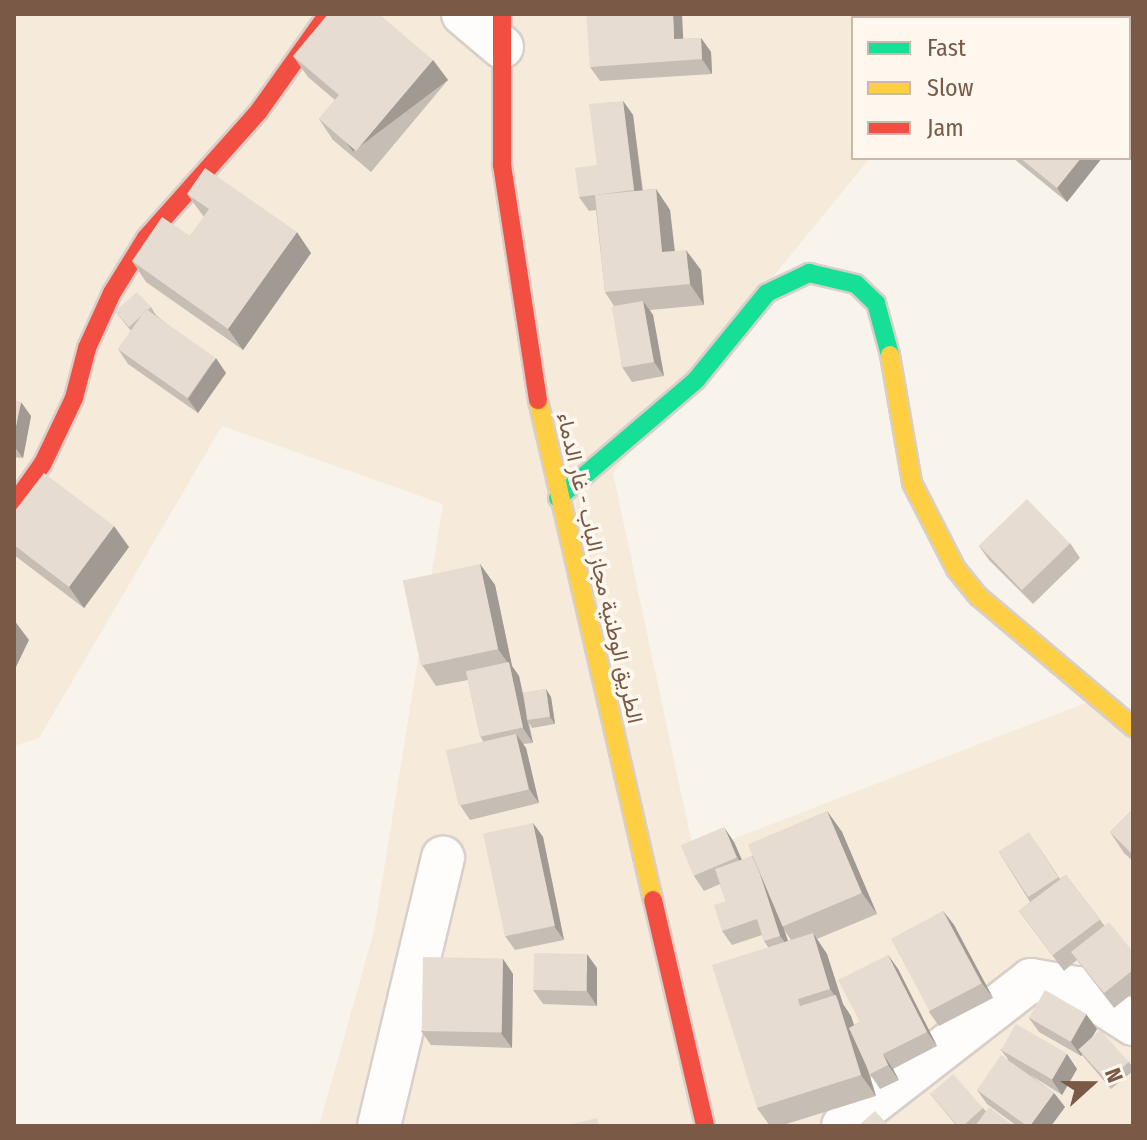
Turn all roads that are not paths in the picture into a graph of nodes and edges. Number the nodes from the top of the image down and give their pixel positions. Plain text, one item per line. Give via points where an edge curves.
1 (328, 14) edge
2 (463, 14) edge
3 (502, 31) edge
4 (558, 498) junction
5 (14, 504) edge
6 (1133, 727) edge
7 (443, 858) dead end
8 (1133, 1024) edge
9 (379, 1126) edge
10 (705, 1126) edge
11 (843, 1126) edge

1 - 5 street via 259,111 146,238 112,293 87,348 74,398 43,463
2 - 3 street
3 - 4 street, الطريق الوطنية مجاز الباب - غار الدماء via 502,165 530,364
4 - 6 street via 696,380 767,293 809,273 856,284 876,303 896,375 912,483 956,569 979,597
4 - 10 street, الطريق الوطنية مجاز الباب - غار الدماء
7 - 9 street
8 - 11 street via 1077,988 1031,980

